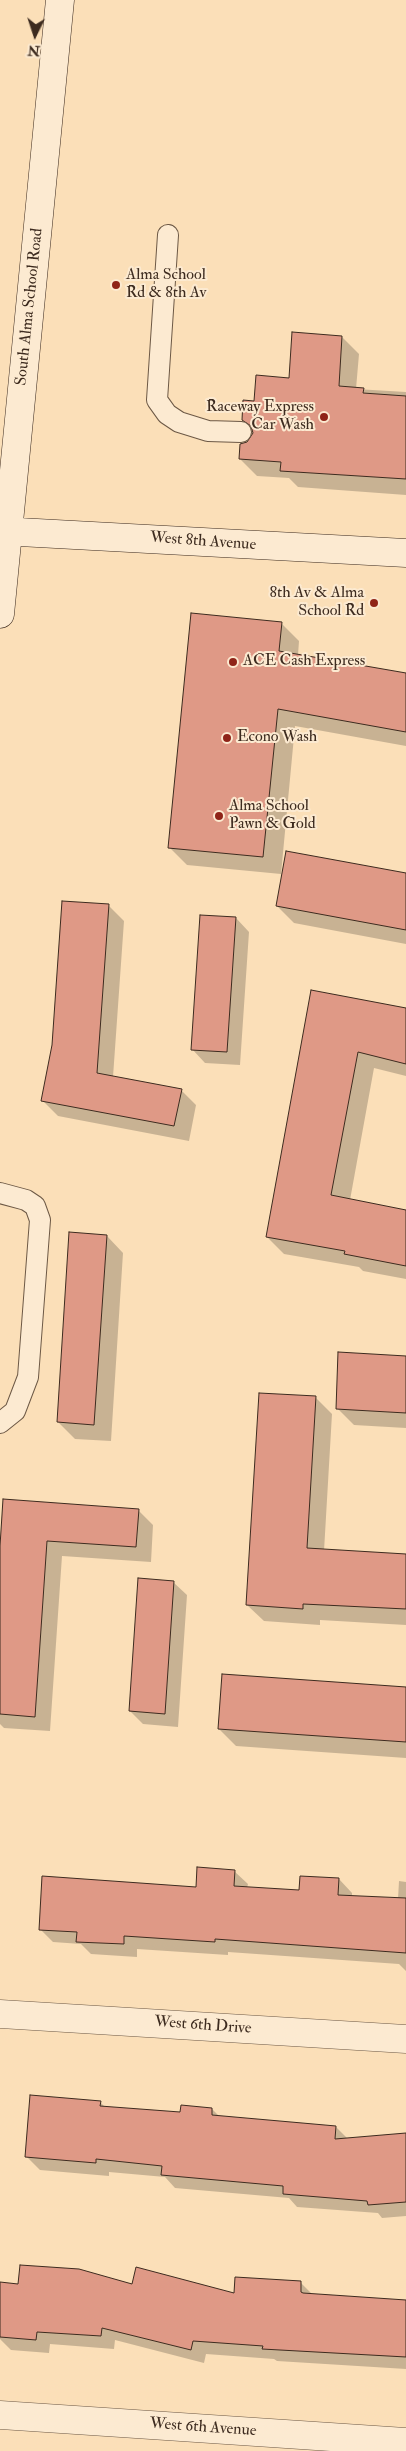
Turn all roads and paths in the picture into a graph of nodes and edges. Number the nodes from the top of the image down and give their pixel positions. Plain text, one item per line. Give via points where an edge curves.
1 (60, 0) edge
2 (168, 235) dead end
3 (241, 432) dead end
4 (4, 531) edge
5 (406, 553) edge
6 (0, 614) edge
7 (0, 1193) edge
8 (0, 1423) edge
9 (0, 2014) edge
10 (406, 2039) edge
11 (0, 2415) edge
12 (406, 2442) edge

1 - 4 street, South Alma School Road
2 - 3 lane via 157,400 167,414 179,422 208,431
4 - 5 street, West 8th Avenue
4 - 6 street, South Alma School Road
7 - 8 lane via 35,1206 40,1220 28,1377 15,1411
9 - 10 street, West 6th Drive
11 - 12 street, West 6th Avenue

